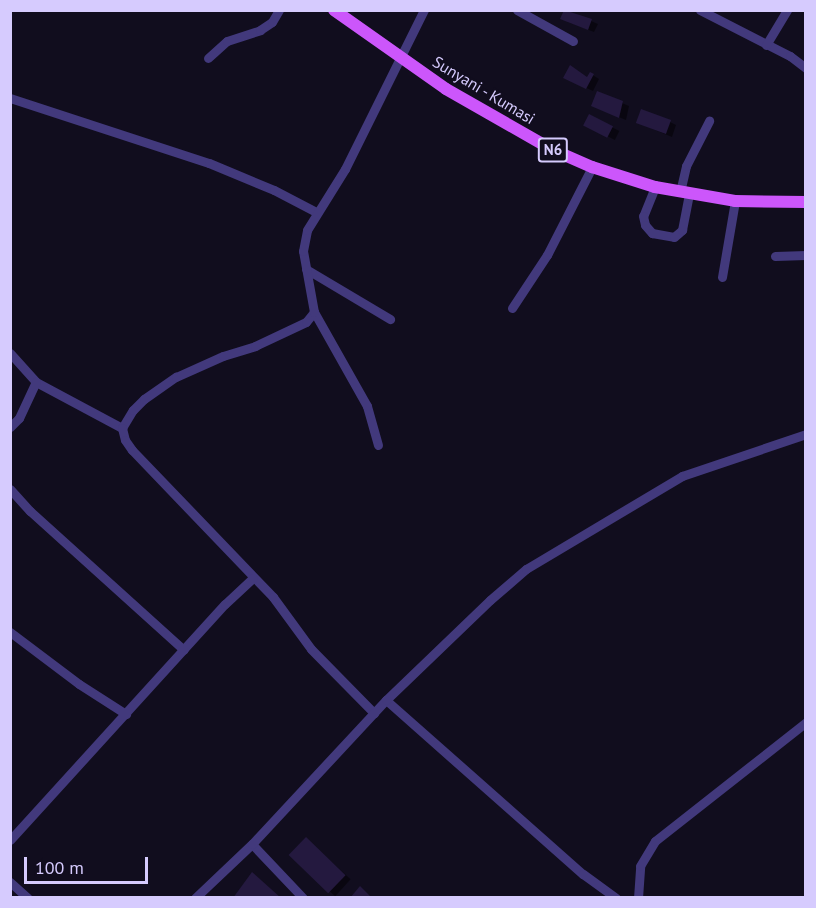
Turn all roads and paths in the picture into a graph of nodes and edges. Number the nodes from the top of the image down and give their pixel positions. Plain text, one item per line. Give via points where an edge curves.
1 (279, 10) edge
2 (334, 10) edge
3 (424, 10) edge
4 (517, 10) edge
5 (700, 10) edge
6 (787, 10) edge
7 (573, 41) dead end
8 (766, 45) junction
9 (208, 58) dead end
10 (401, 58) junction
11 (806, 68) edge
12 (10, 98) edge
13 (709, 122) dead end
14 (592, 167) junction
15 (654, 187) junction
16 (684, 193) junction
17 (735, 201) junction
18 (806, 202) edge
19 (316, 212) junction
20 (806, 255) edge
21 (775, 256) dead end
22 (306, 269) junction
23 (722, 277) dead end
24 (512, 308) dead end
25 (314, 312) junction
26 (390, 318) dead end
27 (10, 353) edge
28 (36, 382) junction
29 (10, 427) edge
30 (122, 428) junction
31 (806, 434) edge
32 (378, 445) dead end
33 (10, 489) edge
34 (253, 578) junction
35 (10, 632) edge
36 (184, 650) junction
37 (386, 700) junction
38 (374, 713) junction
39 (126, 714) junction
40 (806, 722) edge
41 (10, 840) edge
42 (252, 844) junction
43 (10, 882) edge
44 (28, 897) edge
45 (195, 897) edge
46 (303, 897) edge
47 (615, 897) edge
48 (638, 897) edge

1 - 9 street via 272,22 227,41
2 - 10 main road, Sunyani - Kumasi / N6
3 - 10 street
4 - 7 street
5 - 8 street
6 - 8 street
8 - 11 street
10 - 14 main road, Sunyani - Kumasi / N6 via 524,134
10 - 19 street via 345,169
12 - 19 street via 209,163
13 - 16 street via 686,166
14 - 15 main road, Sunyani - Kumasi / N6
14 - 24 street via 547,255
15 - 16 main road, Sunyani - Kumasi / N6
15 - 16 street via 643,216 652,233 674,237 682,230
16 - 17 main road, Sunyani - Kumasi / N6
17 - 18 main road, Sunyani - Kumasi / N6
17 - 23 street
19 - 22 street via 303,251
20 - 21 street
22 - 25 street
22 - 26 street
25 - 30 street via 296,327 176,377 144,399
25 - 32 street via 367,406
27 - 28 street
28 - 29 street via 20,418
28 - 30 street
30 - 34 street via 132,450
31 - 37 street via 682,476 526,569
33 - 36 street
34 - 36 street
34 - 38 street via 287,614 311,650
35 - 39 street
36 - 39 street
37 - 38 street
37 - 47 street via 583,874
38 - 42 street
39 - 41 street
40 - 48 street via 655,841 640,866
42 - 45 street
42 - 46 street
43 - 44 street

